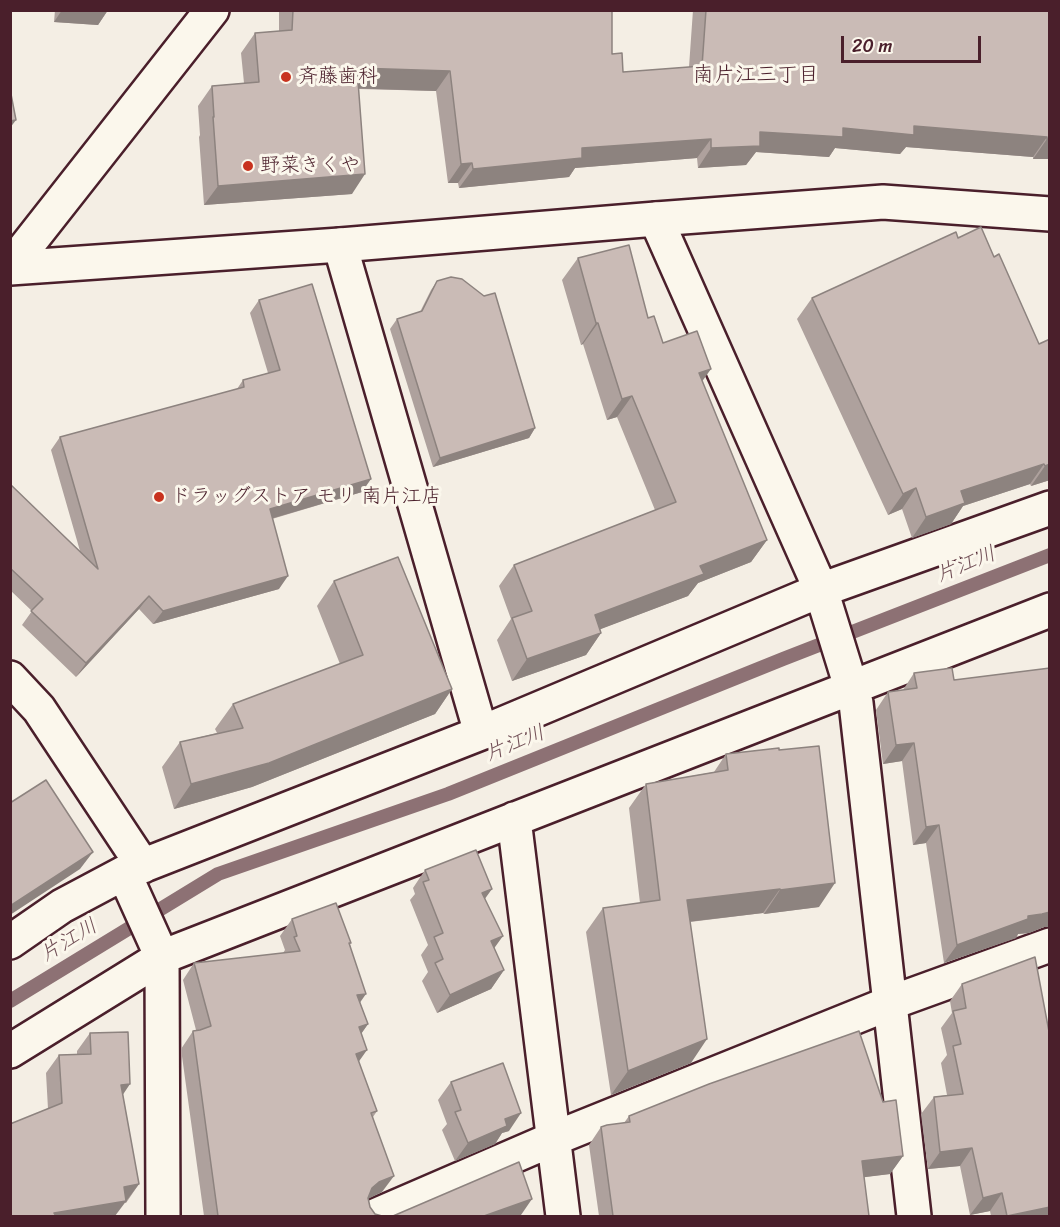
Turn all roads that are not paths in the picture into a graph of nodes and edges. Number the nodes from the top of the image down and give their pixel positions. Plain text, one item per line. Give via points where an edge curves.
1 (212, 10) edge
2 (1050, 214) edge
3 (656, 219) junction
4 (340, 245) junction
5 (10, 267) edge
6 (1050, 508) edge
7 (821, 590) junction
8 (1050, 610) edge
9 (10, 678) edge
10 (851, 688) junction
11 (481, 733) junction
12 (514, 819) junction
13 (133, 870) junction
14 (10, 942) edge
15 (1050, 945) edge
16 (162, 957) junction
17 (890, 1003) junction
18 (10, 1051) edge
19 (553, 1139) junction
20 (163, 1216) edge
21 (375, 1216) edge
22 (563, 1216) edge
23 (914, 1216) edge

1 - 5 street
2 - 3 street via 883,202
3 - 4 street
3 - 7 street
4 - 5 street
4 - 11 street
6 - 7 street
7 - 10 street
7 - 11 street
8 - 10 street
9 - 13 street via 39,709
10 - 12 street
10 - 17 street via 856,703
11 - 13 street
12 - 16 street
12 - 19 street
13 - 14 street via 62,906
13 - 16 street
15 - 17 street
16 - 18 street
16 - 20 street
17 - 19 street
17 - 23 street
19 - 21 street
19 - 22 street

